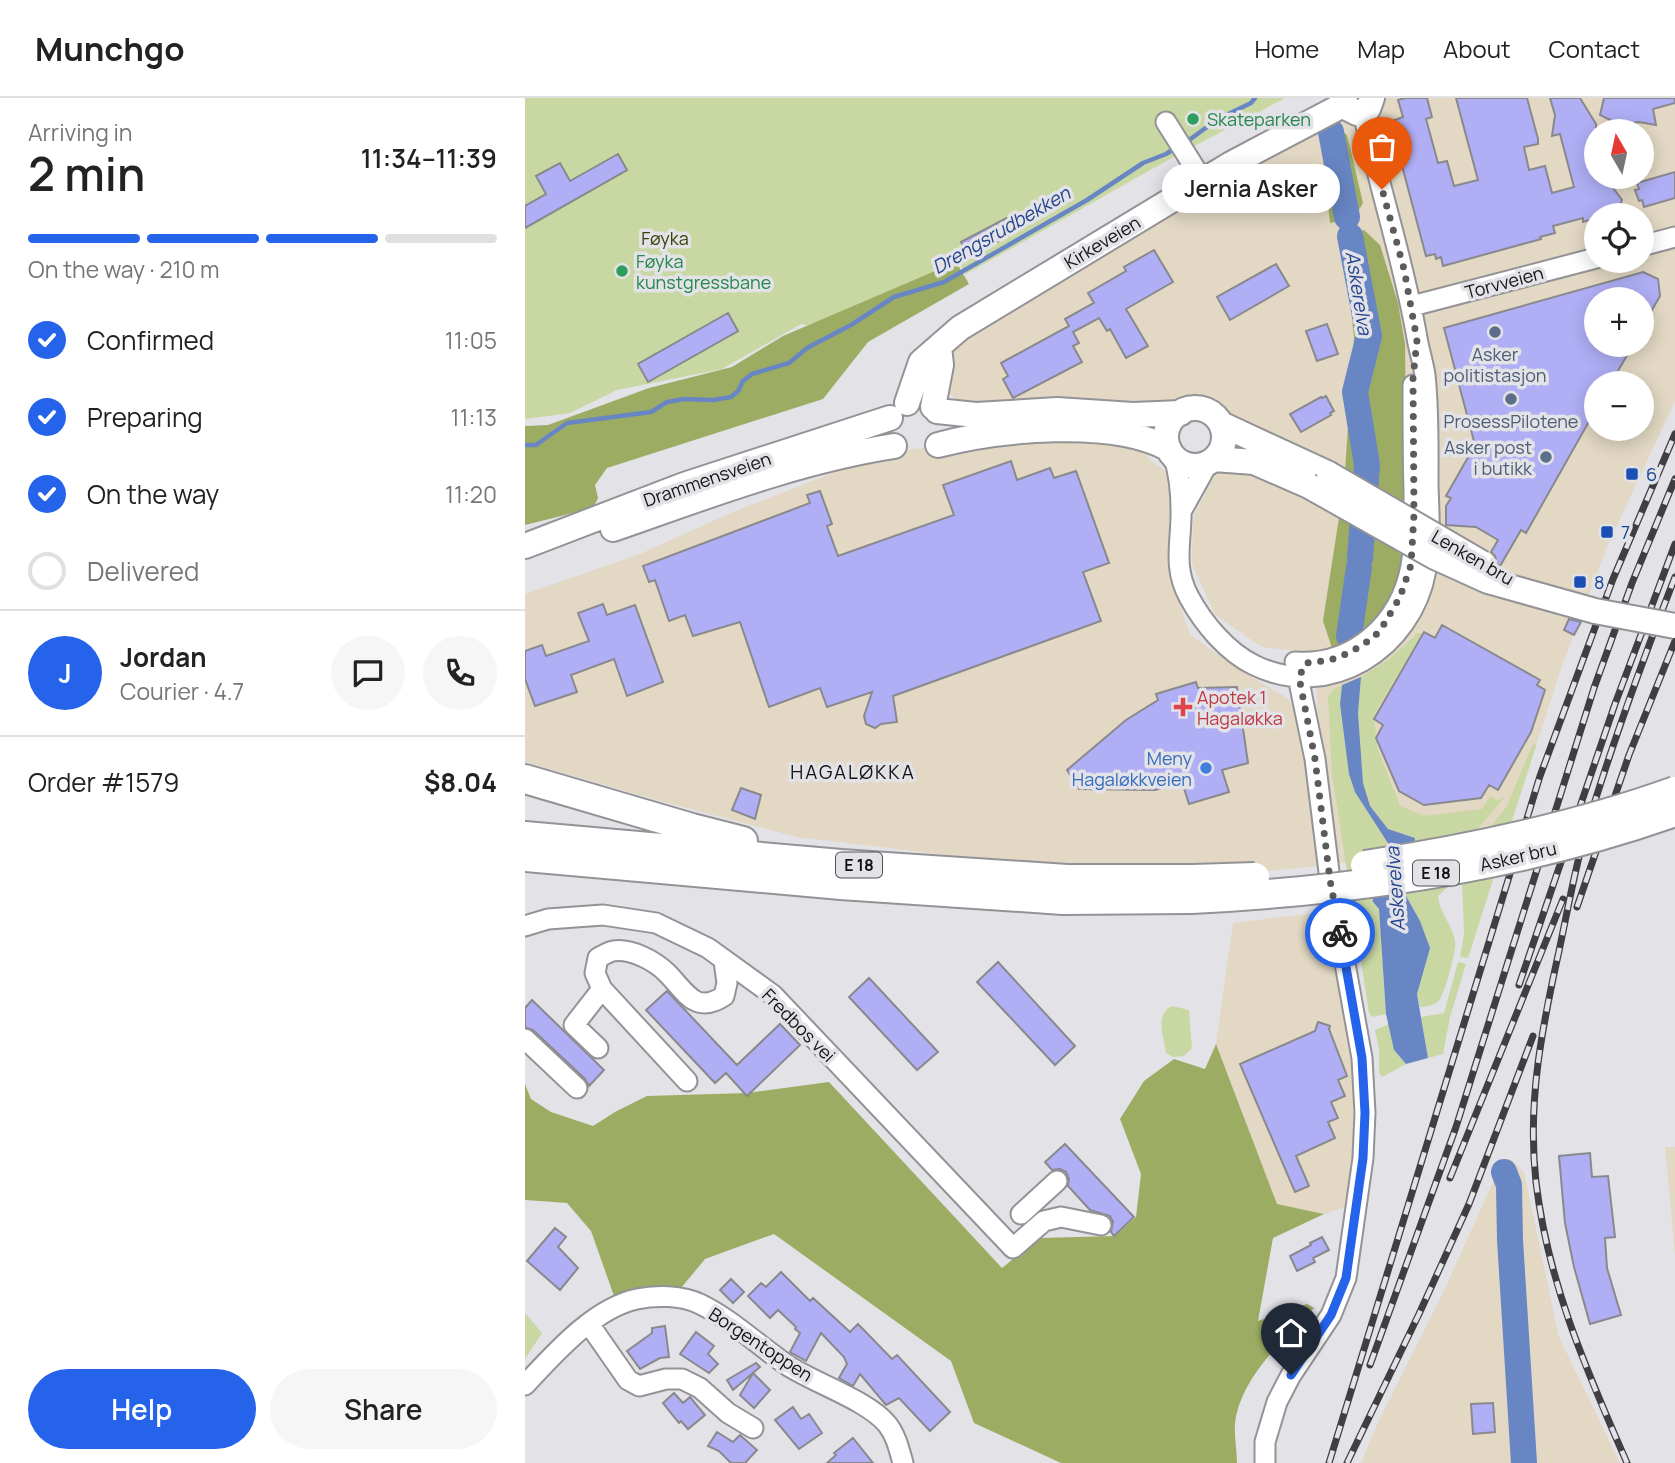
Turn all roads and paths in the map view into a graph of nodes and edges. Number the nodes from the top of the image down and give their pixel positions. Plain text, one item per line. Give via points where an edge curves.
1 (1356, 103) edge
2 (1170, 128) dead end
3 (1203, 181) junction
4 (1584, 261) edge
5 (1412, 306) junction
6 (939, 347) junction
7 (935, 409) junction
8 (899, 410) junction
9 (1181, 413) junction
10 (1221, 424) junction
11 (939, 445) junction
12 (894, 446) junction
13 (1172, 453) junction
14 (1211, 461) junction
15 (1319, 480) junction
16 (1181, 511) junction
17 (525, 546) edge
18 (525, 561) edge
19 (1675, 626) edge
20 (1306, 672) junction
21 (525, 779) edge
22 (1675, 791) edge
23 (1675, 812) edge
24 (525, 836) edge
25 (525, 858) edge
26 (841, 864) junction
27 (1192, 889) junction
28 (525, 926) edge
29 (724, 961) junction
30 (602, 989) junction
31 (525, 1039) edge
32 (598, 1048) dead end
33 (687, 1081) dead end
34 (577, 1088) dead end
35 (1057, 1181) dead end
36 (1021, 1214) dead end
37 (1101, 1225) dead end
38 (589, 1324) junction
39 (525, 1385) edge
40 (753, 1429) dead end
41 (903, 1463) edge
42 (1265, 1463) edge

1 - 3 main road, Kirkeveien via 1267,144
1 - 5 street
2 - 3 street
3 - 6 main road, Kirkeveien via 960,328
4 - 5 street, Torvveien
5 - 20 street via 1417,340 1408,579 1373,638
6 - 7 main road
6 - 8 main road, Kirkeveien via 921,362
7 - 8 main road via 922,402
7 - 9 main road via 976,415 1057,410
7 - 11 main road via 943,428
8 - 12 main road via 888,433
8 - 17 main road, Drammensveien
9 - 10 main road via 1206,410
9 - 13 main road via 1167,433
10 - 14 main road via 1224,439
10 - 15 main road
11 - 12 main road via 917,457
11 - 13 main road via 984,435 1063,430 1125,434 1155,441
12 - 18 main road, Drammensveien via 849,453 781,473
13 - 14 main road via 1191,465
13 - 16 street
14 - 15 main road via 1254,462
14 - 16 street
15 - 19 main road, Lenken bru, bridge via 1545,596
16 - 20 street via 1178,549 1182,581 1196,609 1234,652 1254,665
20 - 42 street via 1330,880 1362,1058 1363,1158 1346,1278 1331,1315 1277,1402 1265,1442
21 - 26 highway, E 18 via 692,828
22 - 27 highway, Asker bru / E 18, bridge via 1523,835 1409,858
23 - 27 highway, Asker bru / E 18, bridge via 1581,841 1424,876 1253,896
24 - 26 highway, E 18
25 - 27 highway, E 18 via 1049,900
26 - 27 highway, E 18
28 - 29 street, Fredbos vei via 548,919 603,915 656,923 708,948
29 - 30 street via 724,996 712,1004 698,1003 666,972 630,952 613,951 598,958 595,973
29 - 37 street, Fredbos vei via 773,995 1013,1248 1044,1220 1061,1217
30 - 32 street via 568,1020
30 - 33 street
31 - 34 street
35 - 36 street
38 - 39 street, Borgentoppen
38 - 40 street via 628,1380 639,1386 682,1379 701,1388 727,1413
38 - 41 street, Borgentoppen via 611,1307 638,1298 668,1296 698,1303 789,1366 886,1423

